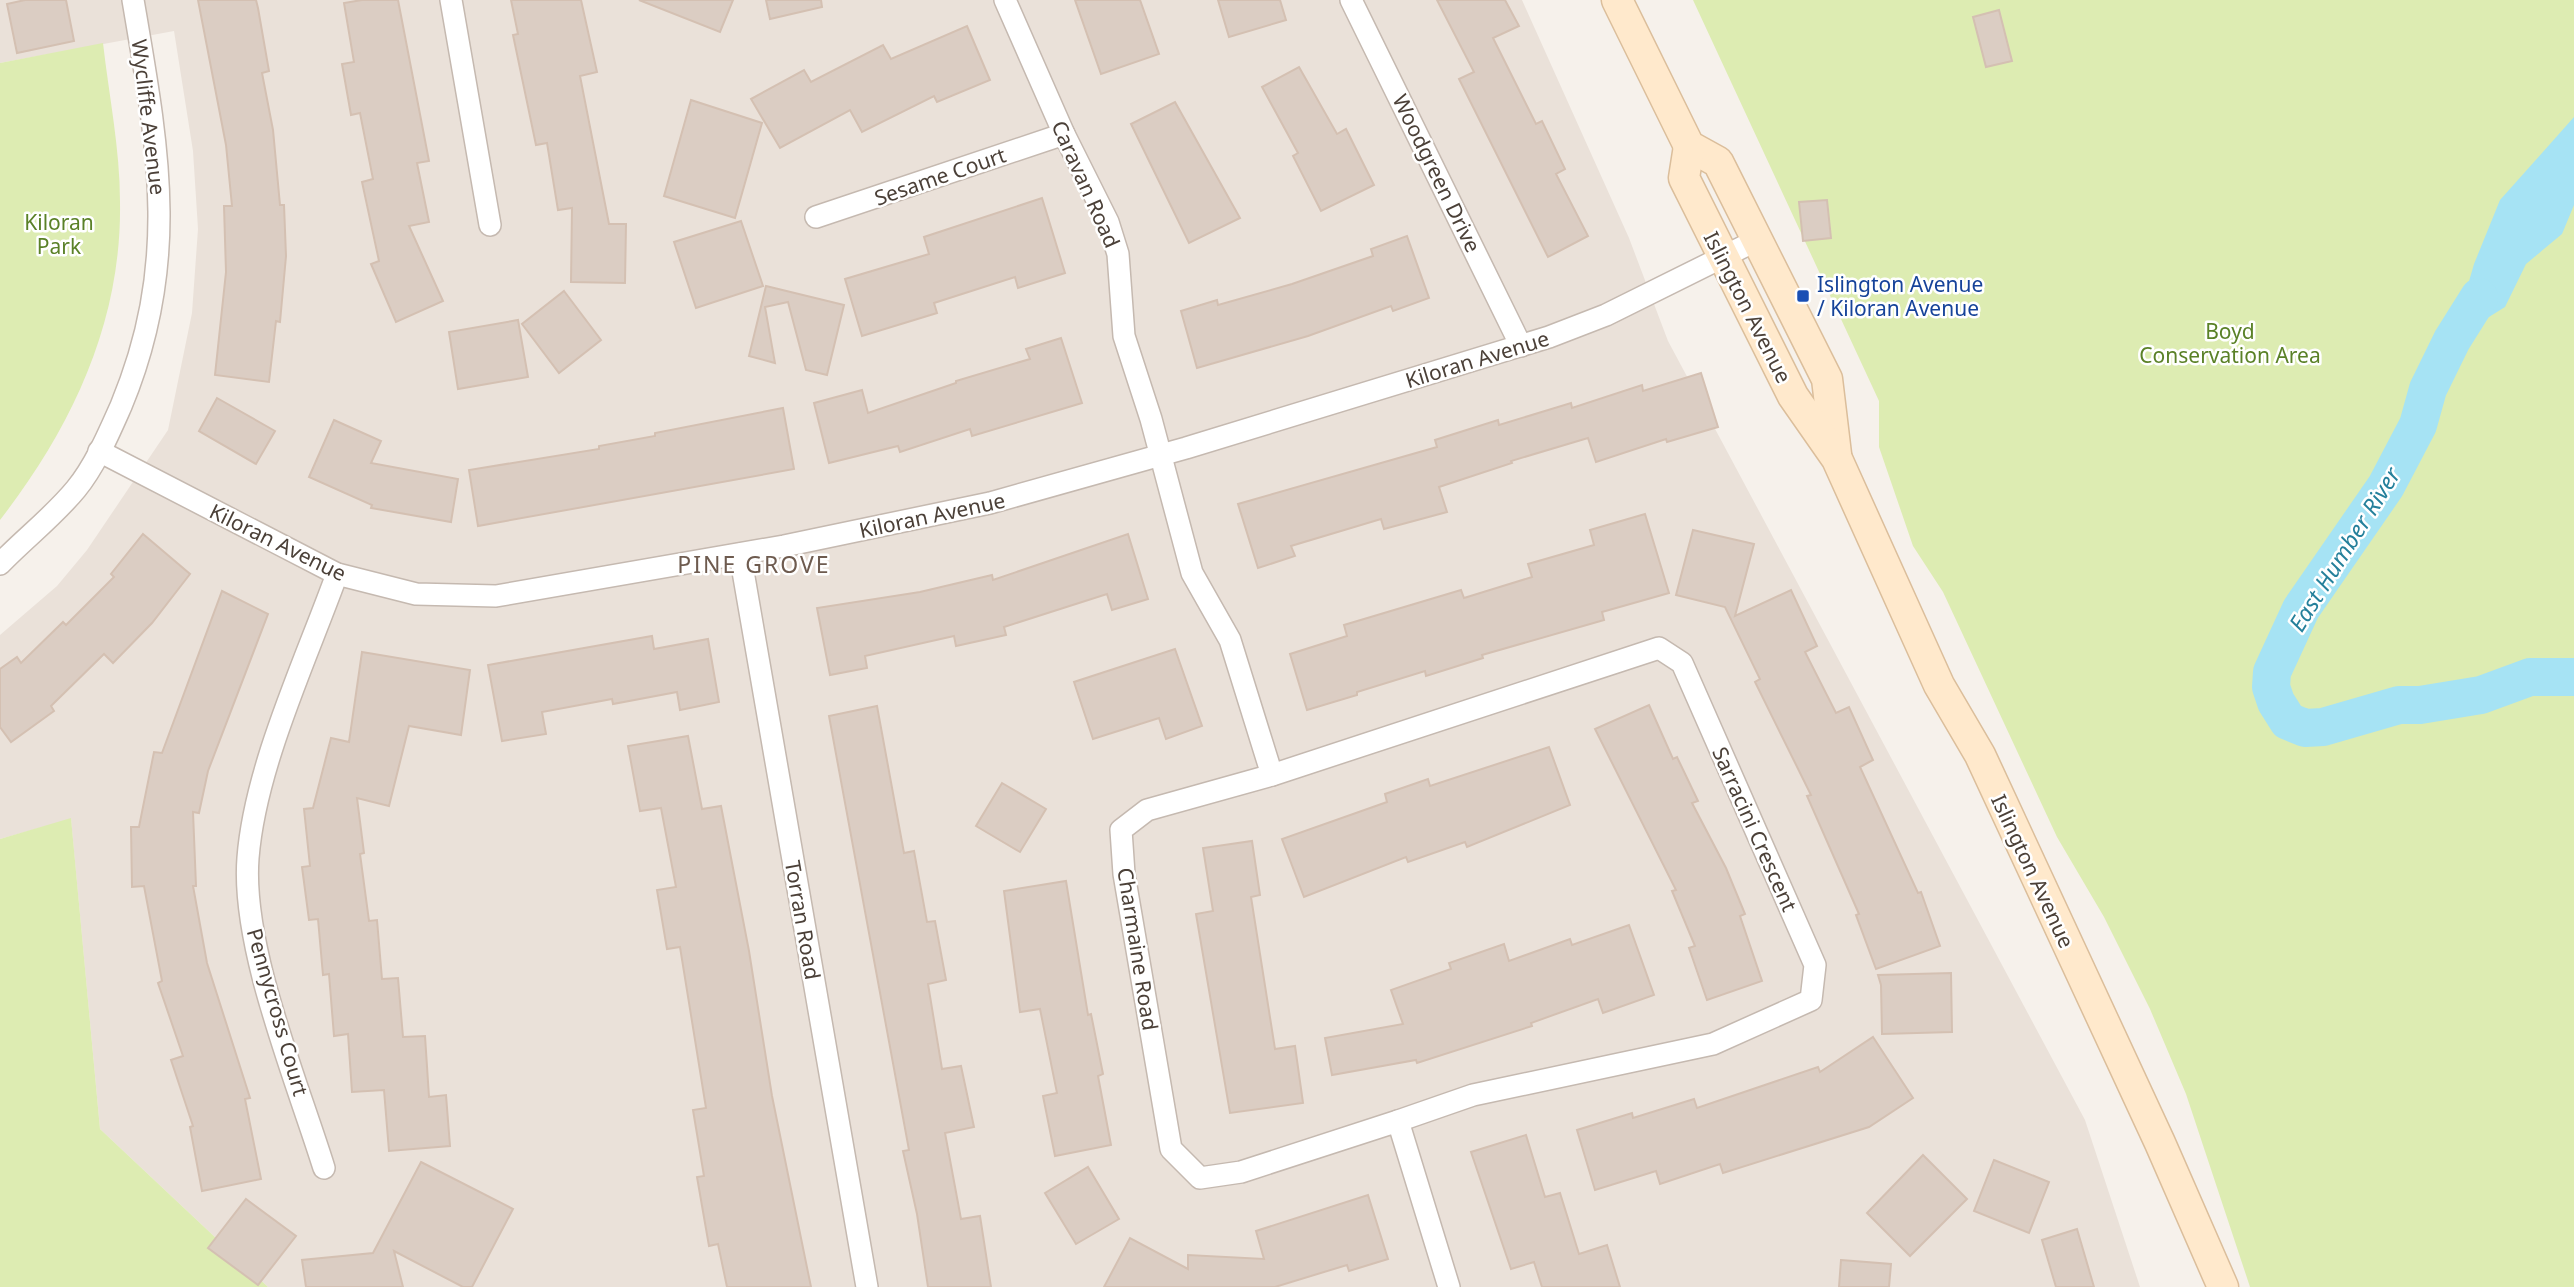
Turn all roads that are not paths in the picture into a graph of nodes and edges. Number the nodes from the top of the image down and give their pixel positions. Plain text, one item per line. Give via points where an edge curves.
1 (133, 0) edge
2 (451, 0) edge
3 (1005, 0) edge
4 (1350, 0) edge
5 (1617, 0) edge
6 (1064, 134) junction
7 (1689, 146) junction
8 (816, 217) dead end
9 (490, 225) dead end
10 (1757, 240) junction
11 (1723, 257) junction
12 (1521, 346) junction
13 (99, 451) junction
14 (1161, 455) junction
15 (1836, 459) junction
16 (740, 554) junction
17 (0, 564) edge
18 (337, 574) junction
19 (1272, 775) junction
20 (1398, 1121) junction
21 (324, 1168) dead end
22 (867, 1287) edge
23 (1449, 1287) edge
24 (2223, 1287) edge

1 - 13 street, Wycliffe Avenue via 159,167 159,246 145,338
2 - 9 street
3 - 6 street, Caravan Road
4 - 12 street, Woodgreen Drive
5 - 7 main road
6 - 8 street, Sesame Court
6 - 14 street, Caravan Road via 1108,222 1118,254 1124,336
7 - 10 main road, Islington Avenue via 1718,162
7 - 11 main road, Islington Avenue via 1684,178
10 - 11 street, Kiloran Avenue
10 - 15 main road, Islington Avenue via 1827,379
11 - 12 street, Kiloran Avenue via 1606,315
11 - 15 main road, Islington Avenue via 1793,396
12 - 14 street, Kiloran Avenue
13 - 17 street, Wycliffe Avenue via 76,489
13 - 18 street, Kiloran Avenue
14 - 16 street, Kiloran Avenue via 990,503
14 - 19 street via 1192,573 1230,640
15 - 24 main road, Islington Avenue via 1939,685 1980,755
16 - 18 street, Kiloran Avenue via 496,596 416,594
16 - 22 street, Torran Road
18 - 21 street, Pennycross Court via 260,789 248,860 249,897 264,977
19 - 20 street, Charmaine Road via 1147,810 1121,830 1124,874 1171,1149 1200,1178 1241,1172
19 - 20 street, Sarracini Crescent via 1659,648 1682,663 1815,965 1811,1000 1713,1044 1473,1095
20 - 23 street

